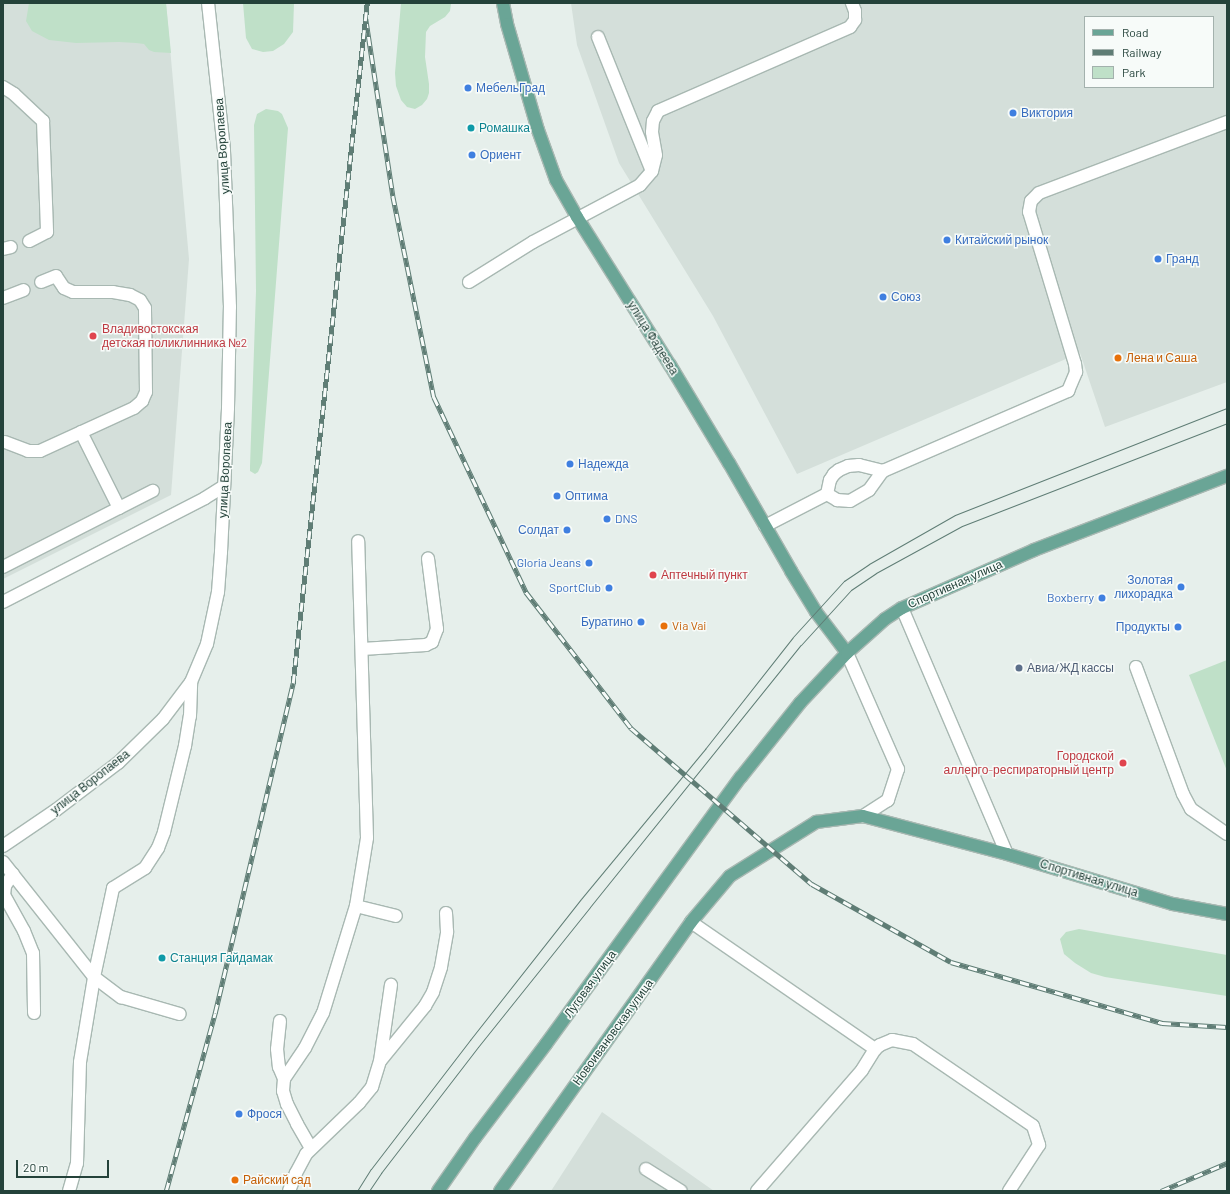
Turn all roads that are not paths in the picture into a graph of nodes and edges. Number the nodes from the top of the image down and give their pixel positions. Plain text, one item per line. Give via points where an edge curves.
1 (208, 3) edge
2 (503, 3) edge
3 (852, 3) edge
4 (598, 37) dead end
5 (3, 87) edge
6 (1227, 122) edge
7 (652, 171) junction
8 (577, 217) junction
9 (29, 241) dead end
10 (41, 282) dead end
11 (469, 282) dead end
12 (24, 290) dead end
13 (3, 298) edge
14 (81, 432) junction
15 (5, 442) dead end
16 (883, 471) junction
17 (1227, 476) edge
18 (224, 486) junction
19 (153, 491) dead end
20 (827, 494) junction
21 (119, 508) junction
22 (765, 526) junction
23 (358, 541) dead end
24 (428, 559) dead end
25 (3, 566) edge
26 (3, 602) edge
27 (902, 608) junction
28 (362, 649) junction
29 (847, 653) junction
30 (1136, 667) dead end
31 (191, 682) junction
32 (741, 777) joint
33 (863, 816) junction
34 (1227, 834) edge
35 (3, 846) edge
36 (1007, 854) junction
37 (3, 862) edge
38 (13, 874) junction
39 (730, 876) joint
40 (356, 906) junction
41 (446, 913) dead end
42 (1227, 914) edge
43 (396, 916) dead end
44 (691, 922) junction
45 (94, 977) junction
46 (391, 985) dead end
47 (34, 1013) dead end
48 (180, 1014) dead end
49 (280, 1021) dead end
50 (875, 1049) junction
51 (380, 1061) junction
52 (284, 1079) junction
53 (311, 1148) junction
54 (646, 1169) dead end
55 (69, 1191) edge
56 (289, 1191) edge
57 (438, 1191) edge
58 (500, 1191) edge
59 (681, 1191) edge
60 (757, 1191) edge
61 (1009, 1191) edge

1 - 18 main road, улица Воропаева via 224,150 230,277
2 - 8 main road, улица Фадеева via 538,130 556,180
3 - 7 main road via 855,20 850,26 658,111 653,122 656,155
4 - 7 main road
5 - 9 main road via 43,121 47,232
6 - 16 main road via 1039,193 1031,201 1029,212 1075,364 1076,372 1068,391
7 - 8 main road via 634,189
8 - 11 main road
8 - 22 main road, улица Фадеева via 670,365
10 - 14 main road via 56,276 68,290 130,295 140,300 145,308 146,392 142,400 134,408
12 - 13 main road
14 - 15 main road via 40,451 28,451
14 - 21 main road
16 - 20 main road via 869,490 850,501 838,500
16 - 20 main road via 859,465 848,466 834,474
17 - 27 main road, Спортивная улица via 1034,550
18 - 26 main road
18 - 31 main road, улица Воропаева via 218,592 207,644
19 - 21 main road
20 - 22 main road
21 - 25 main road
22 - 29 main road, улица Фадеева via 816,612
23 - 28 main road
24 - 28 main road via 437,629 432,642 426,645
27 - 29 main road, Спортивная улица via 885,619
27 - 36 main road
28 - 40 main road via 367,838
29 - 32 main road, Спортивная улица via 800,703
29 - 33 main road via 898,769 888,800
30 - 34 main road via 1191,809
31 - 35 main road, улица Воропаева via 163,719 118,763
31 - 45 main road via 186,746 164,832 158,848 144,868 113,888
32 - 57 main road, Луговая улица
33 - 36 main road, Спортивная улица
33 - 39 main road, Спортивная улица via 816,822
36 - 42 main road, Спортивная улица via 1173,904
37 - 38 main road
38 - 45 main road
38 - 47 main road via 5,886 4,896 33,952
39 - 44 main road, Новоивановская улица
40 - 43 main road
40 - 52 main road via 323,1013 305,1048
41 - 51 main road via 447,932 441,967 433,992 425,1006
44 - 50 main road
44 - 58 main road, Новоивановская улица
45 - 48 main road via 121,997
45 - 55 main road via 80,1062 76,1163
46 - 51 main road
49 - 52 main road via 277,1049
50 - 60 main road via 862,1070
50 - 61 main road via 892,1040 913,1044 1033,1126 1039,1145
51 - 53 main road via 372,1087 359,1103
52 - 53 main road via 283,1091 287,1104
53 - 56 main road
54 - 59 main road

